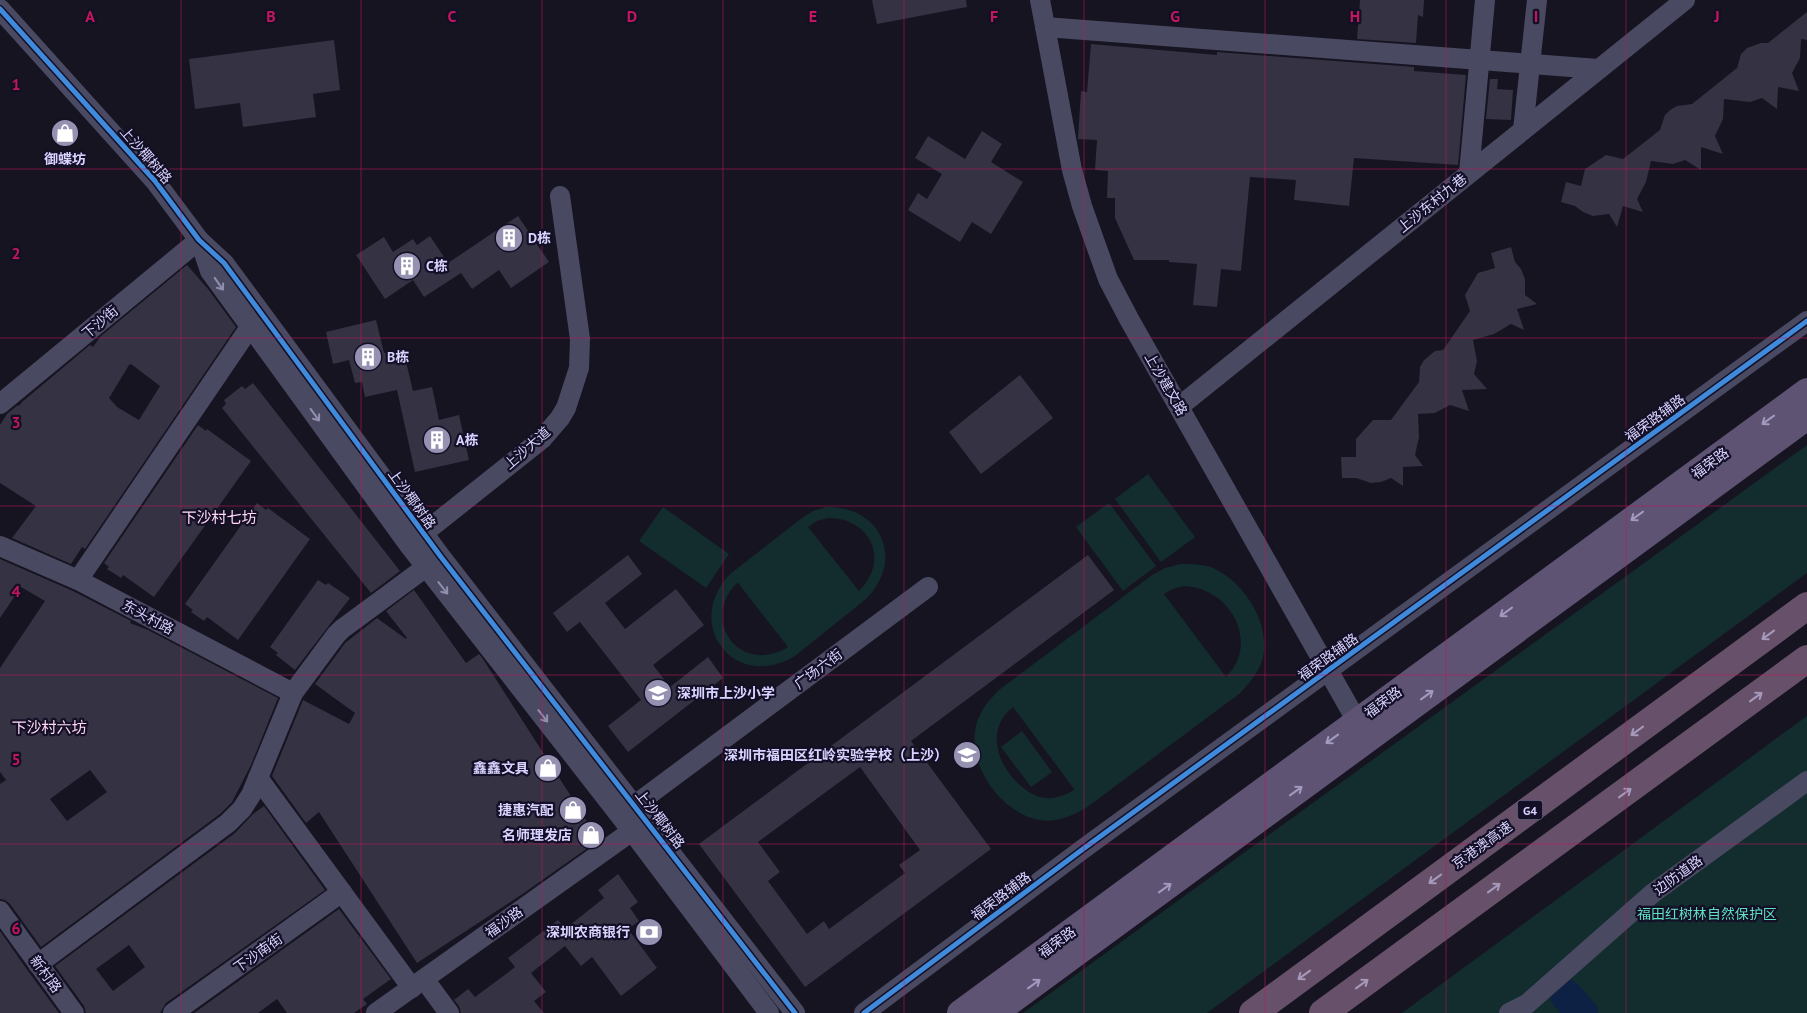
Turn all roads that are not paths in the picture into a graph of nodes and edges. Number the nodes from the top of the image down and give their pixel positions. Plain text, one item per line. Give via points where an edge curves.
1 (1040, 0) edge
2 (1485, 0) edge
3 (1537, 0) edge
4 (1685, 0) edge
5 (0, 9) edge
6 (1046, 27) junction
7 (1479, 60) junction
8 (1530, 64) junction
9 (1598, 69) junction
10 (1523, 130) junction
11 (1469, 173) junction
12 (560, 196) dead end
13 (199, 240) junction
14 (256, 320) junction
15 (1807, 321) edge
16 (1807, 391) edge
17 (0, 404) edge
18 (1180, 406) junction
19 (1807, 417) edge
20 (417, 539) junction
21 (0, 546) edge
22 (434, 562) junction
23 (78, 580) junction
24 (928, 587) dead end
25 (1807, 606) edge
26 (1807, 660) edge
27 (1328, 670) junction
28 (293, 693) junction
29 (1362, 730) junction
30 (258, 778) junction
31 (1807, 781) edge
32 (635, 805) junction
33 (632, 831) junction
34 (342, 892) junction
35 (0, 911) edge
36 (38, 964) junction
37 (418, 983) junction
38 (74, 1013) edge
39 (173, 1013) edge
40 (376, 1013) edge
41 (449, 1013) edge
42 (769, 1013) edge
43 (795, 1013) edge
44 (864, 1013) edge
45 (960, 1013) edge
46 (995, 1013) edge
47 (1253, 1013) edge
48 (1323, 1013) edge
49 (1509, 1013) edge

1 - 6 street, 上沙建文路
2 - 7 street
3 - 8 street
4 - 9 street, 上沙东村九巷
5 - 13 street, 上沙椰树路 via 155,181
6 - 7 street
6 - 18 street, 上沙建文路 via 1072,170 1094,244 1108,279
7 - 8 street
7 - 11 street
8 - 9 street
8 - 10 street
9 - 10 street, 上沙东村九巷
10 - 11 street, 上沙东村九巷
11 - 18 street, 上沙东村九巷
12 - 20 street, 上沙大道 via 580,339 579,368 569,401 560,418 542,439
13 - 14 street, 上沙椰树路 via 210,271
13 - 17 street, 下沙街
14 - 20 street, 上沙椰树路
14 - 23 street
15 - 27 street, 福荣路辅路
16 -> 29 main road, 福荣路
18 - 27 street, 上沙建文路
29 -> 19 main road, 福荣路
20 - 22 street, 上沙椰树路
21 - 23 street, 东头村路
22 - 28 street via 342,629
22 - 32 street, 上沙椰树路
22 -> 33 street, 上沙椰树路
23 - 28 street, 东头村路
24 - 32 street, 广场六街
25 -> 47 highway, 京港澳高速 / G4
48 -> 26 highway
27 - 29 street, 上沙建文路
27 - 44 street, 福荣路辅路
28 - 30 street
29 -> 45 main road, 福荣路
46 -> 29 main road, 福荣路
30 - 34 street
30 - 36 street via 242,809 228,823
31 - 49 street, 边防道路 via 1653,893 1527,1004
32 - 43 street, 上沙椰树路
33 - 37 street, 福沙路
33 - 42 street, 上沙椰树路
34 - 37 street
34 - 39 street, 下沙南街
35 - 36 street, 新村路
36 - 38 street, 新村路
37 - 40 street, 福沙路
37 - 41 street

